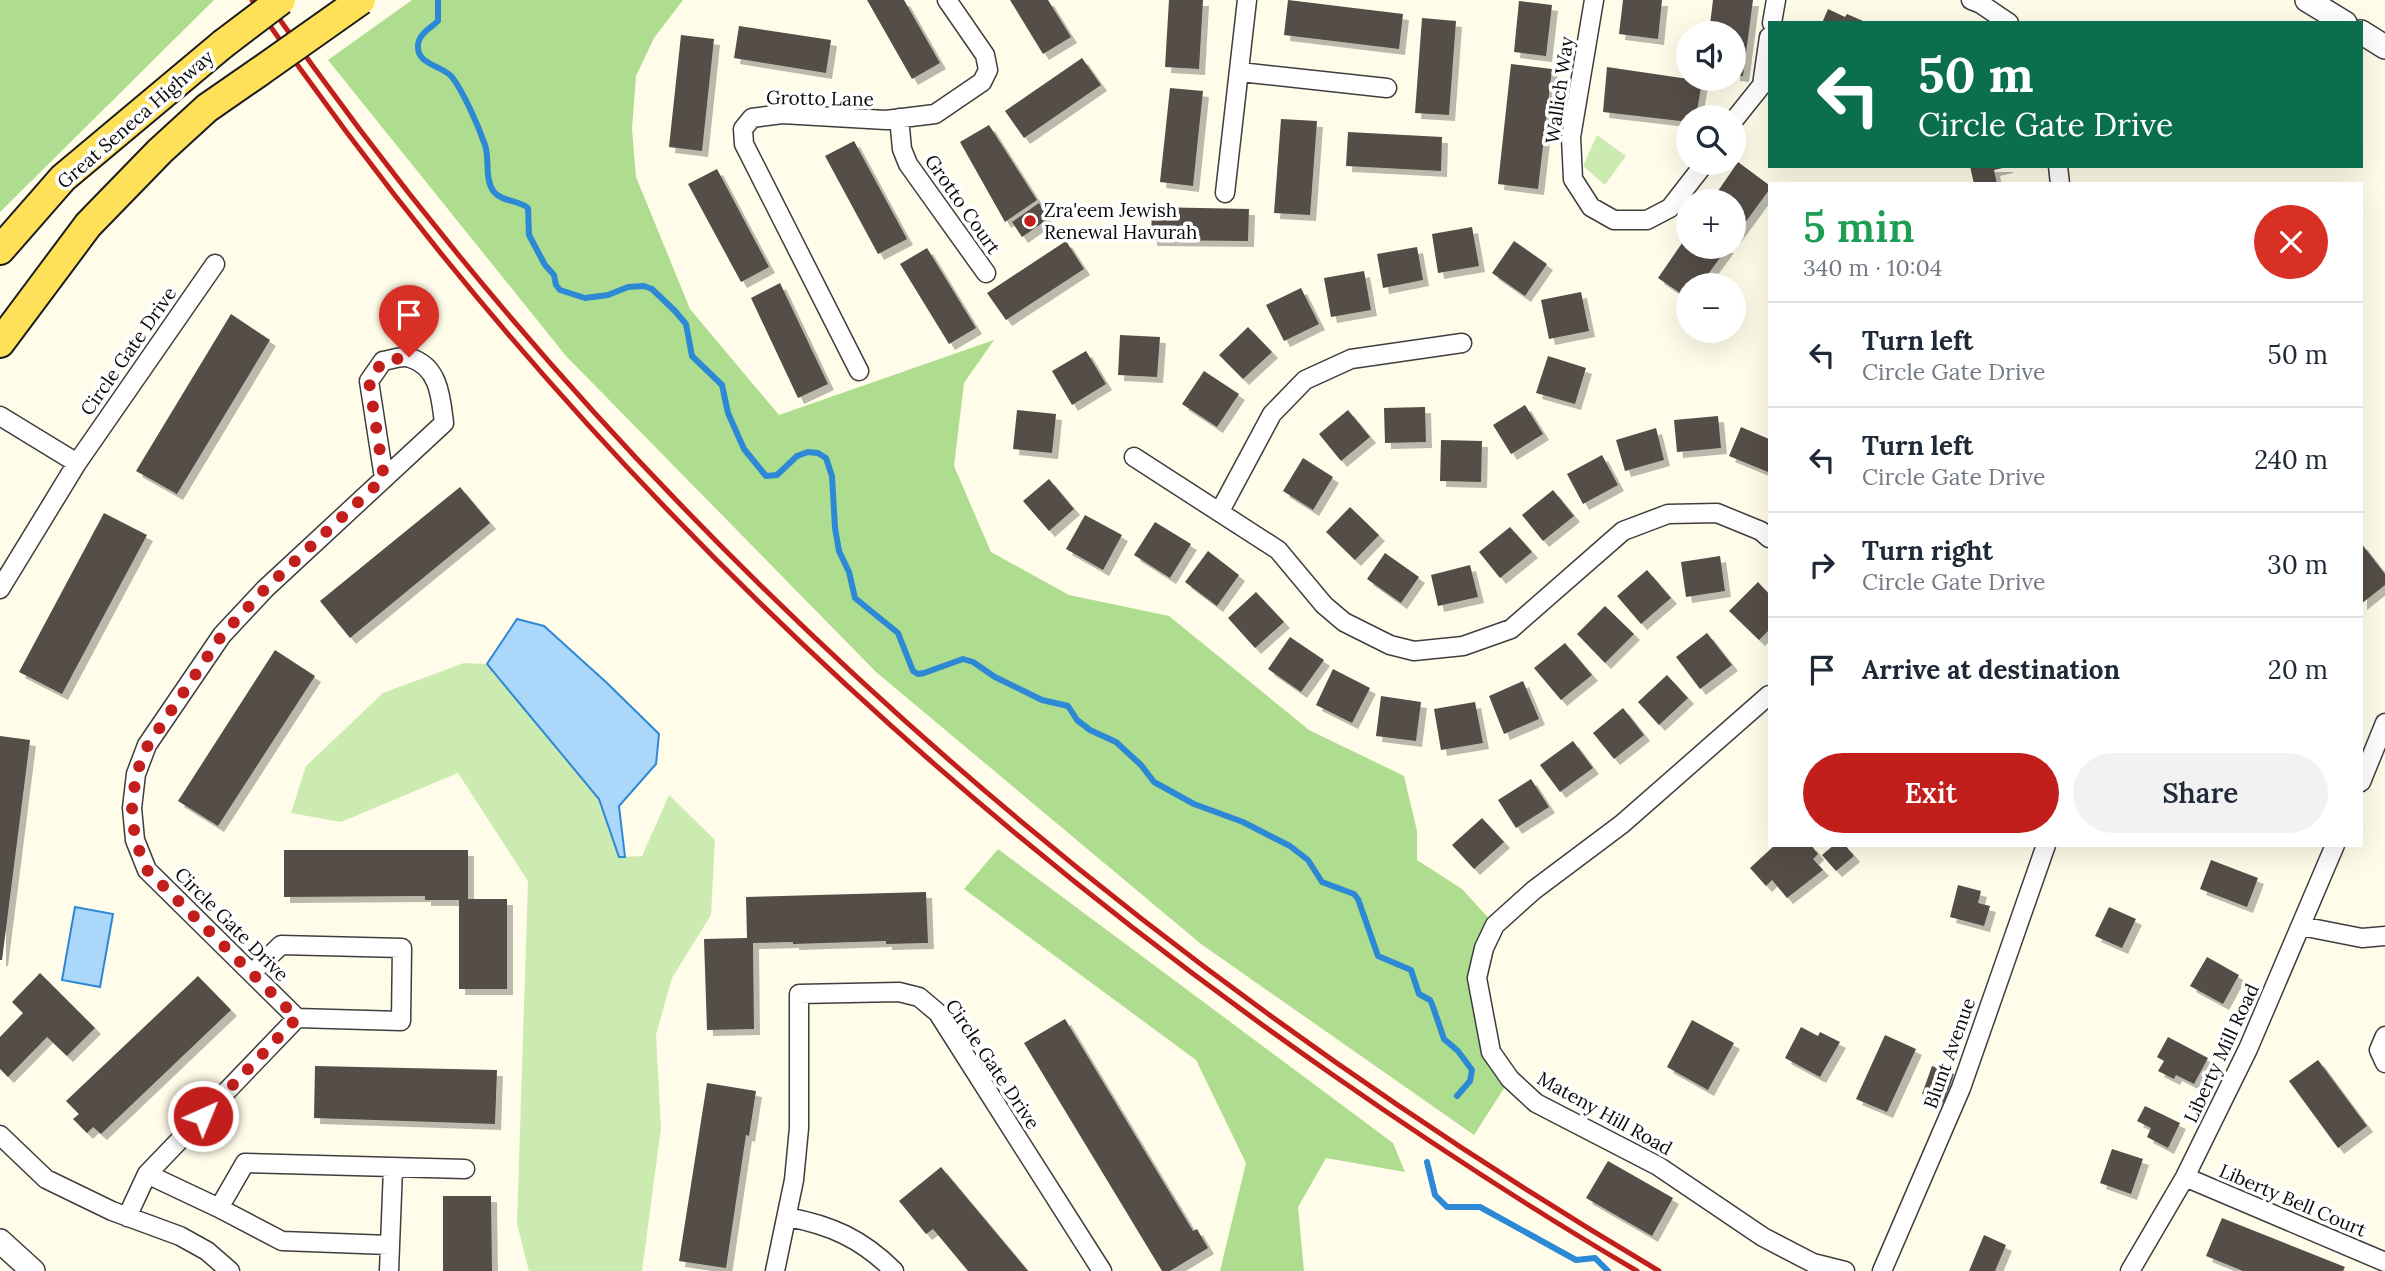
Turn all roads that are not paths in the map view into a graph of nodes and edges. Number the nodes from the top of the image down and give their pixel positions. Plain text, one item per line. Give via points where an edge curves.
1 (281, 0) edge
2 (361, 0) edge
3 (947, 0) edge
4 (1247, 0) edge
5 (1594, 0) edge
6 (1776, 0) edge
7 (1971, 0) edge
8 (2307, 0) edge
9 (1772, 21) edge
10 (2005, 21) edge
11 (2342, 21) edge
12 (2363, 33) edge
13 (1768, 44) edge
14 (2385, 47) edge
15 (1240, 72) junction
16 (1387, 88) dead end
17 (1746, 105) edge
18 (900, 118) junction
19 (1696, 175) edge
20 (1226, 193) dead end
21 (0, 250) edge
22 (215, 264) dead end
23 (986, 273) dead end
24 (0, 343) edge
25 (1462, 343) dead end
26 (859, 371) dead end
27 (0, 416) edge
28 (1134, 457) dead end
29 (77, 463) junction
30 (384, 478) junction
31 (1220, 511) junction
32 (1768, 537) edge
33 (0, 589) edge
34 (1768, 696) edge
35 (2385, 723) edge
36 (2363, 777) edge
37 (2045, 847) edge
38 (2333, 847) edge
39 (2301, 926) junction
40 (2385, 936) edge
41 (252, 974) junction
42 (297, 1018) junction
43 (2385, 1035) edge
44 (2385, 1063) edge
45 (0, 1135) edge
46 (393, 1168) junction
47 (466, 1169) dead end
48 (147, 1174) junction
49 (2185, 1177) junction
50 (219, 1208) junction
51 (127, 1217) junction
52 (787, 1217) junction
53 (0, 1241) edge
54 (389, 1245) junction
55 (2385, 1262) edge
56 (219, 1268) edge
57 (33, 1271) edge
58 (389, 1271) edge
59 (775, 1271) edge
60 (894, 1271) edge
61 (1102, 1271) edge
62 (1845, 1271) edge
63 (1882, 1271) edge
64 (2130, 1271) edge

1 - 21 main road, Great Seneca Highway, bridge via 63,178
2 - 24 main road, Great Seneca Highway, bridge via 208,108 179,134 88,225
3 - 18 street, Grotto Lane via 985,55 988,70 982,82 935,114
4 - 15 street
5 - 19 street, Wallich Way via 1571,137 1573,179 1591,207 1614,220 1647,220 1670,208
6 - 9 street
7 - 10 street
8 - 11 street
12 - 14 street
13 - 17 street via 1762,85
15 - 16 street
15 - 20 street
18 - 23 street, Grotto Court via 908,164
18 - 26 street, Grotto Lane via 782,114 752,118 743,129 744,144
22 - 29 street, Circle Gate Drive
25 - 31 street via 1351,359 1306,380 1272,414
27 - 29 street
28 - 31 street
29 - 33 street, Circle Gate Drive
30 - 30 street, Circle Gate Drive via 444,423 440,390 429,368 409,357 383,361 369,381
30 - 41 street, Circle Gate Drive via 222,635 148,745 136,774 135,840 147,870
31 - 32 street via 1278,550 1344,622 1390,645 1414,651 1462,646 1511,629 1623,531 1668,514 1717,513
34 - 62 street, Mateny Hill Road via 1622,824 1495,925 1477,978 1491,1052 1510,1079 1536,1103 1658,1166 1773,1242 1812,1263
35 - 36 street
37 - 63 street, Blunt Avenue via 1961,1088
38 - 39 street, Liberty Mill Road
39 - 40 street via 2362,938
39 - 49 street, Liberty Mill Road
41 - 42 street, Circle Gate Drive
41 - 42 street via 281,945 402,948 401,1021
42 - 48 street
43 - 44 street via 2379,1050
45 - 51 street via 46,1179
46 - 47 street
46 - 50 street via 246,1164
46 - 54 street
48 - 50 street
48 - 51 street
49 - 55 street, Liberty Bell Court
49 - 64 street, Liberty Mill Road
50 - 54 street via 282,1241
51 - 56 street via 208,1251
52 - 59 street, Circle Gate Drive
52 - 60 street via 819,1223 852,1238
52 - 61 street, Circle Gate Drive via 799,1128 799,994 899,992 919,997 938,1013
53 - 57 street
54 - 58 street

